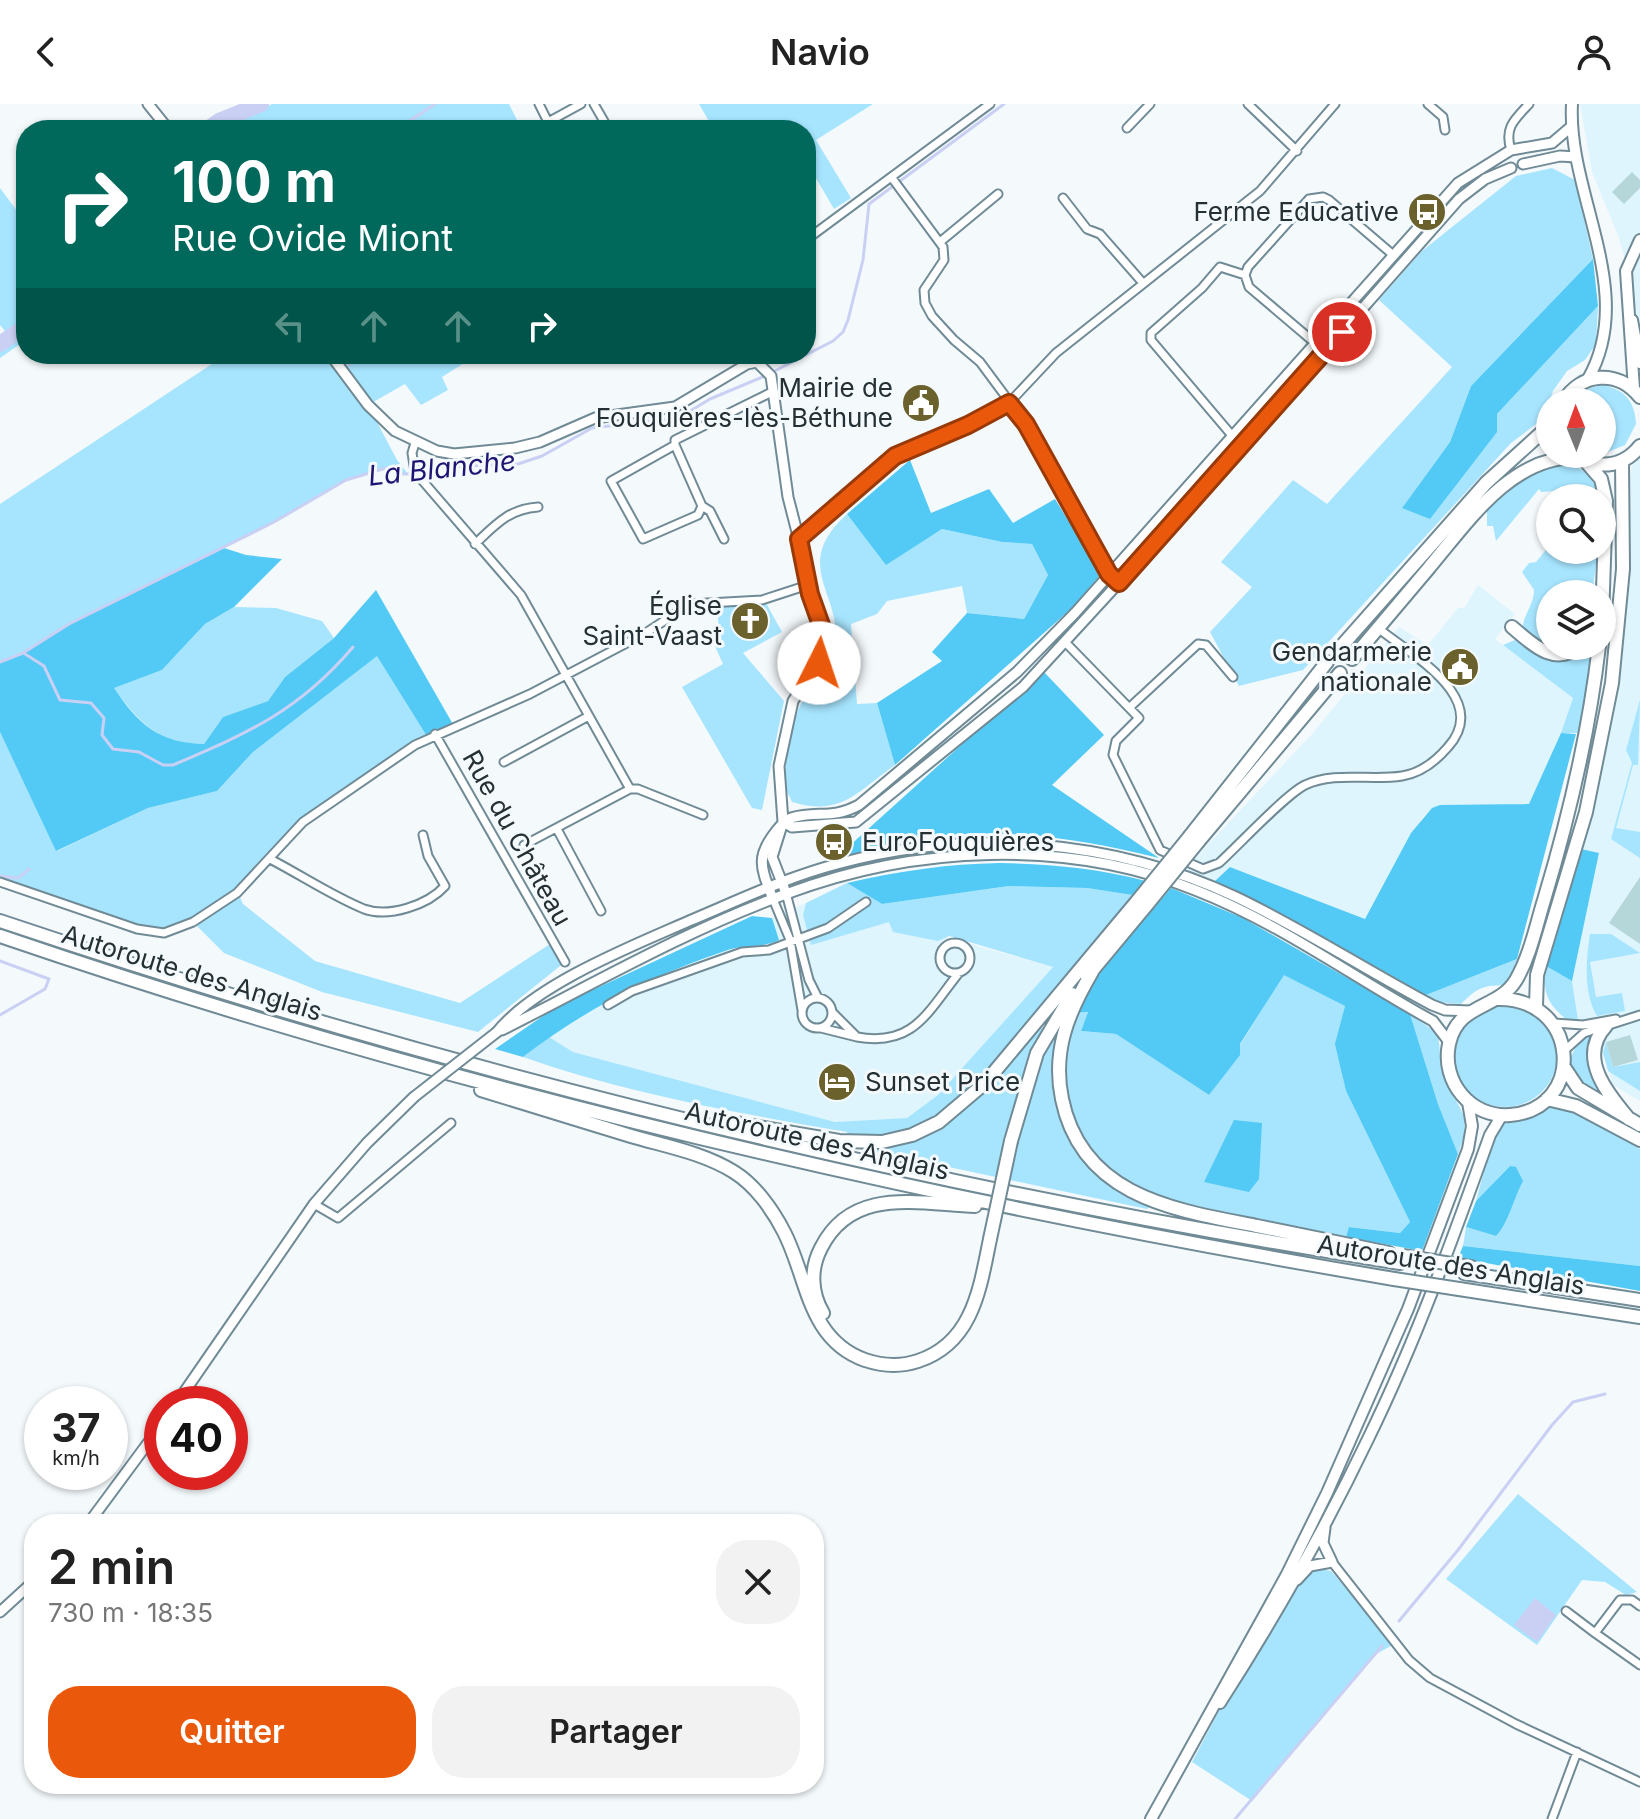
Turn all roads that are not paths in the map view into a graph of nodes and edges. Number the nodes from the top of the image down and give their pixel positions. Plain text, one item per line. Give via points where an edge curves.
1 (148, 104) edge
2 (581, 104) edge
3 (990, 104) edge
4 (1150, 104) edge
5 (1248, 104) edge
6 (1335, 104) edge
7 (1428, 104) edge
8 (1529, 104) edge
9 (1572, 104) edge
10 (161, 120) edge
11 (552, 120) edge
12 (1572, 126) junction
13 (1127, 128) dead end
14 (1445, 130) dead end
15 (1297, 151) junction
16 (1511, 152) junction
17 (1576, 157) junction
18 (1523, 164) junction
19 (1511, 168) junction
20 (895, 182) junction
21 (998, 194) dead end
22 (1063, 198) dead end
23 (816, 233) edge
24 (1640, 240) edge
25 (940, 242) junction
26 (1392, 254) junction
27 (1245, 275) junction
28 (1142, 282) junction
29 (1626, 304) junction
30 (1315, 343) junction
31 (1640, 363) edge
32 (338, 364) edge
33 (740, 364) edge
34 (759, 364) edge
35 (1588, 379) junction
36 (1575, 388) edge
37 (774, 391) junction
38 (1637, 393) edge
39 (1009, 403) junction
40 (1536, 438) edge
41 (1236, 441) junction
42 (415, 443) junction
43 (675, 445) junction
44 (1640, 446) edge
45 (1622, 461) junction
46 (1616, 462) edge
47 (1536, 466) edge
48 (1589, 468) edge
49 (1602, 484) edge
50 (702, 506) junction
51 (538, 507) dead end
52 (724, 539) dead end
53 (799, 539) junction
54 (475, 544) junction
55 (1109, 574) junction
56 (1119, 583) junction
57 (808, 585) junction
58 (1512, 627) dead end
59 (1378, 628) junction
60 (1066, 643) junction
61 (1536, 645) edge
62 (1339, 649) dead end
63 (1352, 659) dead end
64 (1597, 660) edge
65 (1327, 662) dead end
66 (1340, 673) dead end
67 (566, 676) junction
68 (1233, 677) dead end
69 (1130, 707) junction
70 (587, 717) junction
71 (435, 734) junction
72 (504, 762) dead end
73 (630, 789) junction
74 (703, 815) dead end
75 (783, 822) junction
76 (557, 829) junction
77 (423, 835) dead end
78 (1194, 839) junction
79 (524, 845) dead end
80 (270, 859) junction
81 (0, 882) edge
82 (782, 882) junction
83 (769, 887) junction
84 (786, 893) junction
85 (773, 899) junction
86 (866, 902) dead end
87 (601, 911) dead end
88 (0, 921) edge
89 (0, 936) edge
90 (799, 937) junction
91 (790, 940) junction
92 (565, 962) dead end
93 (1086, 970) junction
94 (958, 974) junction
95 (818, 998) junction
96 (1497, 999) junction
97 (608, 1005) dead end
98 (1536, 1006) junction
99 (802, 1010) junction
100 (1470, 1011) junction
101 (832, 1012) junction
102 (1640, 1015) edge
103 (1623, 1020) junction
104 (1554, 1023) junction
105 (1606, 1026) junction
106 (821, 1028) junction
107 (497, 1032) junction
108 (857, 1037) junction
109 (1449, 1042) junction
110 (1564, 1051) junction
111 (418, 1064) junction
112 (1564, 1067) junction
113 (1547, 1099) junction
114 (1468, 1102) junction
115 (641, 1108) junction
116 (1502, 1115) junction
117 (1634, 1122) edge
118 (451, 1123) dead end
119 (1640, 1140) edge
120 (314, 1204) junction
121 (1007, 1207) junction
122 (987, 1238) junction
123 (1401, 1260) junction
124 (1640, 1300) edge
125 (1640, 1317) edge
126 (188, 1386) edge
127 (144, 1448) edge
128 (95, 1514) edge
129 (1328, 1514) junction
130 (1332, 1562) junction
131 (24, 1590) edge
132 (1286, 1591) junction
133 (1640, 1606) edge
134 (1566, 1611) dead end
135 (0, 1612) edge
136 (1595, 1633) junction
137 (1640, 1665) edge
138 (1577, 1752) junction
139 (1186, 1756) junction
140 (1640, 1782) edge
141 (1151, 1819) edge
142 (1552, 1819) edge

1 - 10 street
2 - 11 street
3 - 20 street
4 - 13 street
5 - 15 street
6 - 15 street
7 - 14 street via 1443,117
8 - 16 street via 1507,133
9 - 12 main road
12 - 16 street via 1552,143
12 - 17 main road
15 - 28 street via 1260,191
16 - 18 street via 1523,156
16 - 19 street via 1504,161
16 - 26 street via 1458,183
17 - 18 street
17 - 35 main road via 1599,249 1604,308 1602,352
18 - 19 street
19 - 41 street via 1459,199
20 - 23 street
20 - 25 street
21 - 25 street
22 - 28 street
24 - 29 main road via 1626,271
25 - 39 street via 944,260 924,290 925,303 954,340 980,362
26 - 27 street via 1329,200 1315,196
26 - 30 street
27 - 30 street via 1249,287
27 - 41 street via 1220,267 1151,333 1151,340
28 - 39 street via 1056,353
29 - 31 main road
29 - 38 main road
30 - 41 street
32 - 42 street via 375,414
33 - 42 street via 675,407 595,418 540,442 454,454
34 - 37 street via 769,373
35 - 36 highway
35 - 38 highway via 1611,377
37 - 43 street via 675,440
37 - 53 street
39 - 53 street via 895,456
39 - 55 street via 1026,424
40 - 62 highway via 1486,483
41 - 55 street
41 - 56 street
42 - 54 street via 416,472
43 - 50 street
43 - 50 street via 611,481 643,539 698,515
44 - 45 highway
45 - 46 highway
45 - 98 highway via 1623,569 1612,683 1586,812 1537,975
47 - 59 highway via 1492,495
48 - 49 highway
50 - 52 street
51 - 54 street via 503,517
53 - 57 street
54 - 67 street via 521,595
55 - 56 street
55 - 75 street via 1017,672 866,799 845,812
56 - 60 street
57 - 67 street via 762,600 690,604
57 - 75 street via 827,649 788,716 779,766
58 - 61 highway
59 - 63 highway
59 - 69 street via 1448,685 1462,717 1450,746 1420,770 1399,776 1332,778 1301,787 1209,869 1165,854 1144,819 1113,755 1116,741 1139,718
60 - 69 street
60 - 75 street via 1023,687 856,822 792,827
64 - 96 highway via 1578,770 1549,881 1516,979
65 - 78 highway
66 - 78 highway
67 - 70 street
67 - 71 street
68 - 69 street via 1206,645 1198,644
70 - 72 street
70 - 73 street
71 - 80 street via 303,822
71 - 92 street, Rue du Château
73 - 74 street
73 - 76 street
75 - 82 street via 772,857
75 - 83 street via 763,847
76 - 79 street
76 - 87 street
77 - 80 street via 445,886 410,908 395,911 367,910
78 - 93 highway, bridge
80 - 81 street via 215,910 164,933 123,925
82 - 83 street
82 - 84 street
82 - 100 street via 912,847 997,842 1086,850 1169,871 1237,897 1432,1005
83 - 85 street
83 - 107 street via 584,970 519,1010
84 - 85 street
84 - 90 street
84 - 109 street via 864,871 940,858 1027,855 1107,864 1191,888 1262,921 1433,1021
85 - 91 street
85 - 107 street via 579,988
86 - 90 street via 828,928
88 - 115 highway, Autoroute des Anglais via 273,1007
89 - 111 highway, Autoroute des Anglais
90 - 91 street
90 - 95 street
91 - 97 street via 632,991
91 - 99 street
93 - 115 highway via 985,1083 939,1122 912,1135 882,1142 839,1141
93 - 122 highway, bridge via 1032,1050 1020,1081
93 - 123 highway via 1058,1058 1066,1117 1097,1167 1126,1189 1172,1208
94 - 94 street via 947,972 940,958 952,943 966,947 971,956
94 - 108 street via 915,1027 900,1037
95 - 99 street
95 - 101 street
96 - 98 highway
96 - 100 highway
98 - 104 highway
99 - 106 street via 805,1023
100 - 109 highway
101 - 106 street via 830,1022
101 - 108 street
102 - 103 street
103 - 104 street
103 - 105 street
104 - 110 highway
105 - 110 street via 1584,1033
105 - 117 highway via 1593,1046 1596,1068 1609,1095
106 - 108 street
107 - 120 street, bridge via 414,1097
109 - 114 highway via 1450,1075
110 - 112 highway
111 - 121 highway, Autoroute des Anglais via 776,1156
111 - 122 highway via 478,1089 681,1150 735,1173 754,1189 784,1232 808,1301 827,1334 843,1349 879,1364 918,1361 954,1339 974,1307
112 - 113 highway
112 - 117 highway via 1578,1088
113 - 116 highway via 1526,1112
113 - 119 highway via 1576,1106
114 - 116 highway
114 - 139 main road via 1468,1149 1368,1403 1286,1576
115 - 123 highway, Autoroute des Anglais via 1148,1220
116 - 129 main road via 1406,1353
118 - 120 street via 338,1218
120 - 126 street
121 - 122 highway via 888,1201 866,1205 836,1225 816,1257 818,1305 831,1327 860,1350 881,1357 918,1354 940,1342 965,1309
121 - 125 highway, Autoroute des Anglais, bridge via 1394,1279
123 - 124 highway, Autoroute des Anglais
127 - 128 street
129 - 130 street via 1323,1543
129 - 132 main road
130 - 132 street via 1310,1566
130 - 138 street via 1409,1660 1430,1678
131 - 135 street
132 - 139 main road
133 - 136 street via 1620,1600
134 - 136 street
136 - 137 street
138 - 140 street
138 - 142 street
139 - 141 main road

